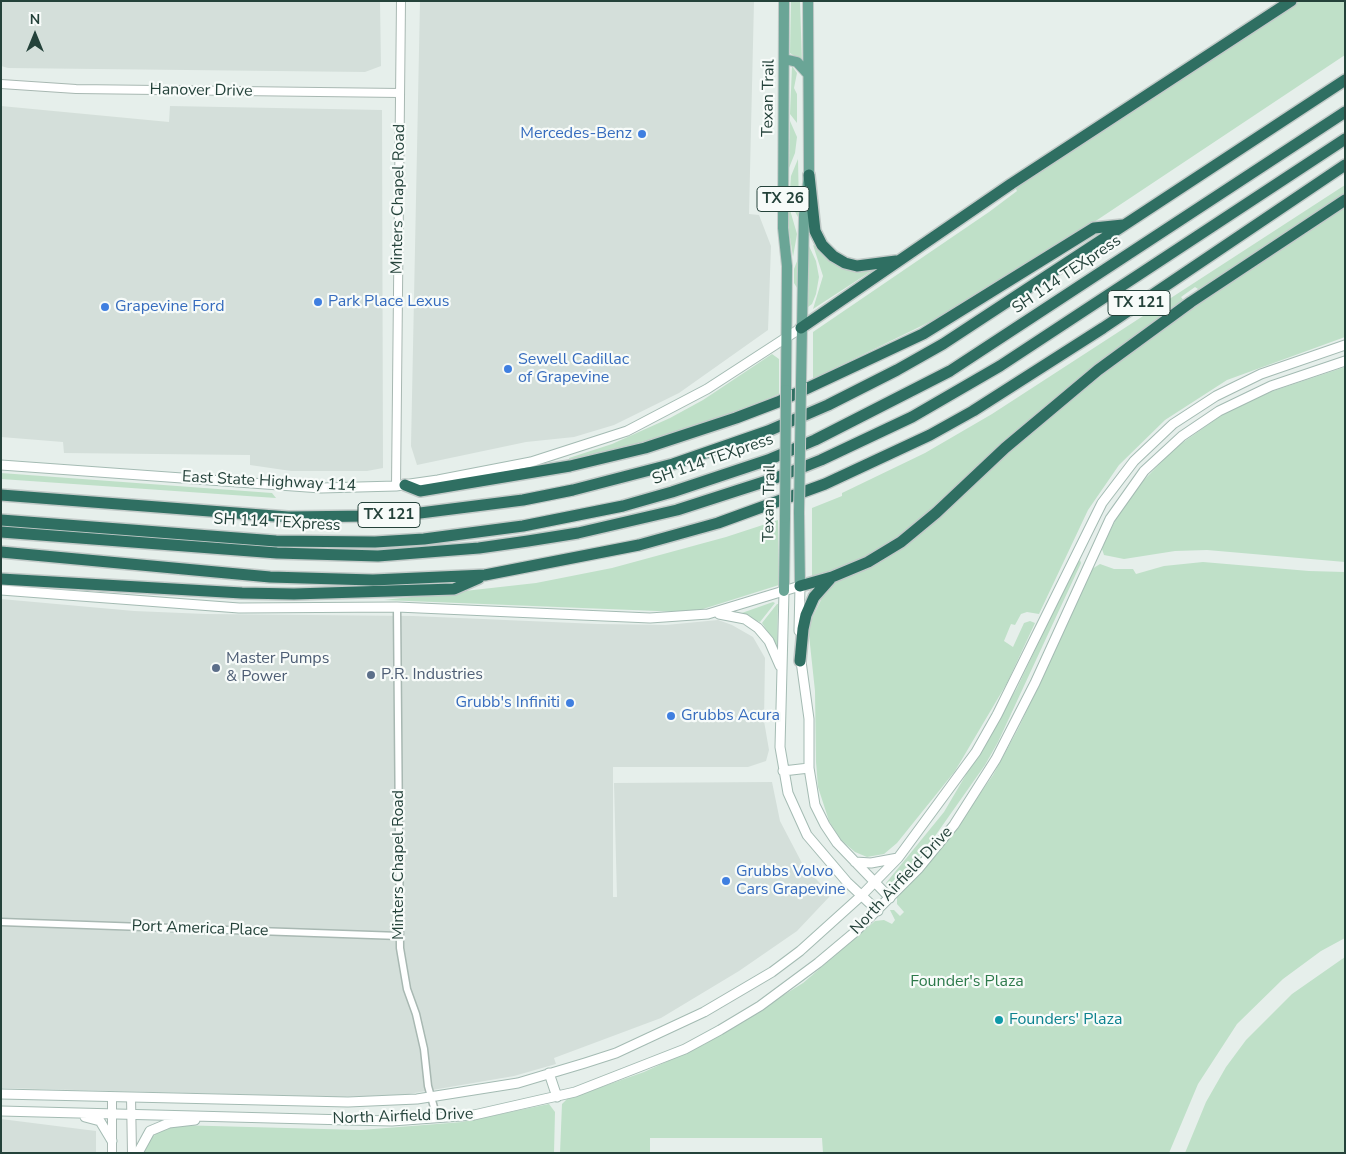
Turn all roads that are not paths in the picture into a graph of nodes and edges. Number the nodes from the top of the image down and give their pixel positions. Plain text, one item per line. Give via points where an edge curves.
1 (401, 1) edge
2 (784, 1) edge
3 (808, 1) edge
4 (1291, 1) edge
5 (784, 59) junction
6 (808, 74) junction
7 (1345, 80) edge
8 (1, 84) edge
9 (400, 94) junction
10 (1345, 112) edge
11 (1345, 139) edge
12 (1345, 165) edge
13 (809, 175) junction
14 (1345, 200) edge
15 (1125, 225) junction
16 (900, 260) junction
17 (802, 328) junction
18 (787, 338) junction
19 (1345, 345) edge
20 (1345, 362) edge
21 (1, 465) edge
22 (400, 486) junction
23 (1, 495) edge
24 (1, 520) edge
25 (1, 532) edge
26 (1, 552) edge
27 (485, 575) junction
28 (832, 577) junction
29 (1, 579) edge
30 (800, 586) junction
31 (1, 590) edge
32 (784, 591) junction
33 (397, 607) junction
34 (708, 614) junction
35 (800, 661) junction
36 (783, 673) junction
37 (809, 768) junction
38 (783, 771) junction
39 (898, 858) junction
40 (855, 862) junction
41 (875, 881) junction
42 (862, 896) junction
43 (890, 898) junction
44 (878, 911) junction
45 (1, 922) edge
46 (400, 936) junction
47 (549, 1074) junction
48 (1, 1094) edge
49 (112, 1097) junction
50 (131, 1097) junction
51 (558, 1097) junction
52 (432, 1098) junction
53 (1, 1111) edge
54 (15, 1111) junction
55 (112, 1113) junction
56 (132, 1114) junction
57 (235, 1117) junction
58 (437, 1118) junction
59 (112, 1141) junction
60 (112, 1153) edge
61 (132, 1153) edge
62 (138, 1153) edge

1 - 9 street, Minters Chapel Road
2 - 5 main road, Texan Trail / TX 26
3 - 6 main road, Texan Trail / TX 26
4 - 16 highway
5 - 6 main road via 797,62
5 - 18 main road, Texan Trail / TX 26 via 783,228 787,266
6 - 13 main road, Texan Trail / TX 26
7 - 15 highway, TX 121
8 - 9 street, Hanover Drive via 76,90
9 - 22 street, Minters Chapel Road
10 - 24 highway, SH 114 TEXpress via 941,376 815,440 768,460 672,492 623,506 523,526 375,542 276,541
11 - 25 highway, SH 114 TEXpress via 1000,366 912,417 773,479 677,510 528,541 378,556 277,553
12 - 27 highway, TX 121 via 1018,383 930,435 872,463 768,506 700,529 639,545
13 - 16 highway via 815,231 833,256 857,266
13 - 17 main road, Texan Trail / TX 26 via 804,215
14 - 28 highway via 1191,302 1098,370 901,542 868,562
15 - 22 highway via 1094,228 923,334 778,402 736,418 645,448 570,466 420,491
15 - 23 highway, TX 121 via 943,344 828,406 664,467 573,490 420,513 306,517
16 - 17 highway
17 - 18 main road, East State Highway 114
17 - 30 main road, Texan Trail / TX 26, bridge
18 - 22 main road, East State Highway 114 via 676,407 604,440 522,464
18 - 32 main road, Texan Trail, bridge
19 - 39 main road, North Airfield Drive via 1261,374 1216,396 1173,424 1134,461 1102,503 997,716
20 - 43 main road, North Airfield Drive via 1271,386 1219,411 1182,436 1144,471 1110,520 996,759 954,825
21 - 22 main road, East State Highway 114 via 322,488
26 - 27 highway, TX 121 via 328,580
27 - 29 highway via 454,590 356,593 242,593
28 - 30 highway
28 - 35 highway via 811,603 803,629
30 - 32 main road
30 - 35 main road, Texan Trail
31 - 33 main road via 239,608
32 - 34 main road
32 - 36 main road, Texan Trail
33 - 34 main road via 608,618 671,618
33 - 46 street, Minters Chapel Road
34 - 36 main road via 745,619 758,628 777,656
35 - 37 main road, Texan Trail via 809,719
36 - 38 main road, Texan Trail via 779,723
37 - 38 main road
37 - 40 main road, Texan Trail via 815,805 825,825
38 - 42 main road, Texan Trail via 788,793 808,835 826,860
39 - 40 main road
39 - 41 main road, North Airfield Drive
40 - 41 main road, Texan Trail
41 - 42 main road, North Airfield Drive
41 - 43 main road, Texan Trail
42 - 44 main road, Texan Trail
42 - 47 main road, North Airfield Drive via 786,961 704,1012 616,1053
43 - 44 main road, North Airfield Drive
44 - 51 main road, North Airfield Drive via 818,963 760,1006 720,1030 643,1066
45 - 46 street, Port America Place
46 - 52 street, Minters Chapel Road via 403,973 424,1049
47 - 51 main road
47 - 52 main road, North Airfield Drive via 518,1083
48 - 49 main road, North Airfield Drive
49 - 50 main road, North Airfield Drive
49 - 55 street
50 - 52 main road, North Airfield Drive via 348,1102
50 - 56 street
51 - 58 main road, North Airfield Drive via 474,1115
52 - 58 street, Minters Chapel Road
53 - 54 main road
54 - 55 main road, North Airfield Drive
54 - 59 main road via 92,1117 100,1121
55 - 56 main road, North Airfield Drive
55 - 59 street
56 - 57 main road, North Airfield Drive
56 - 61 street
57 - 58 main road, North Airfield Drive via 384,1121
57 - 62 main road via 160,1125 150,1131
59 - 60 street

